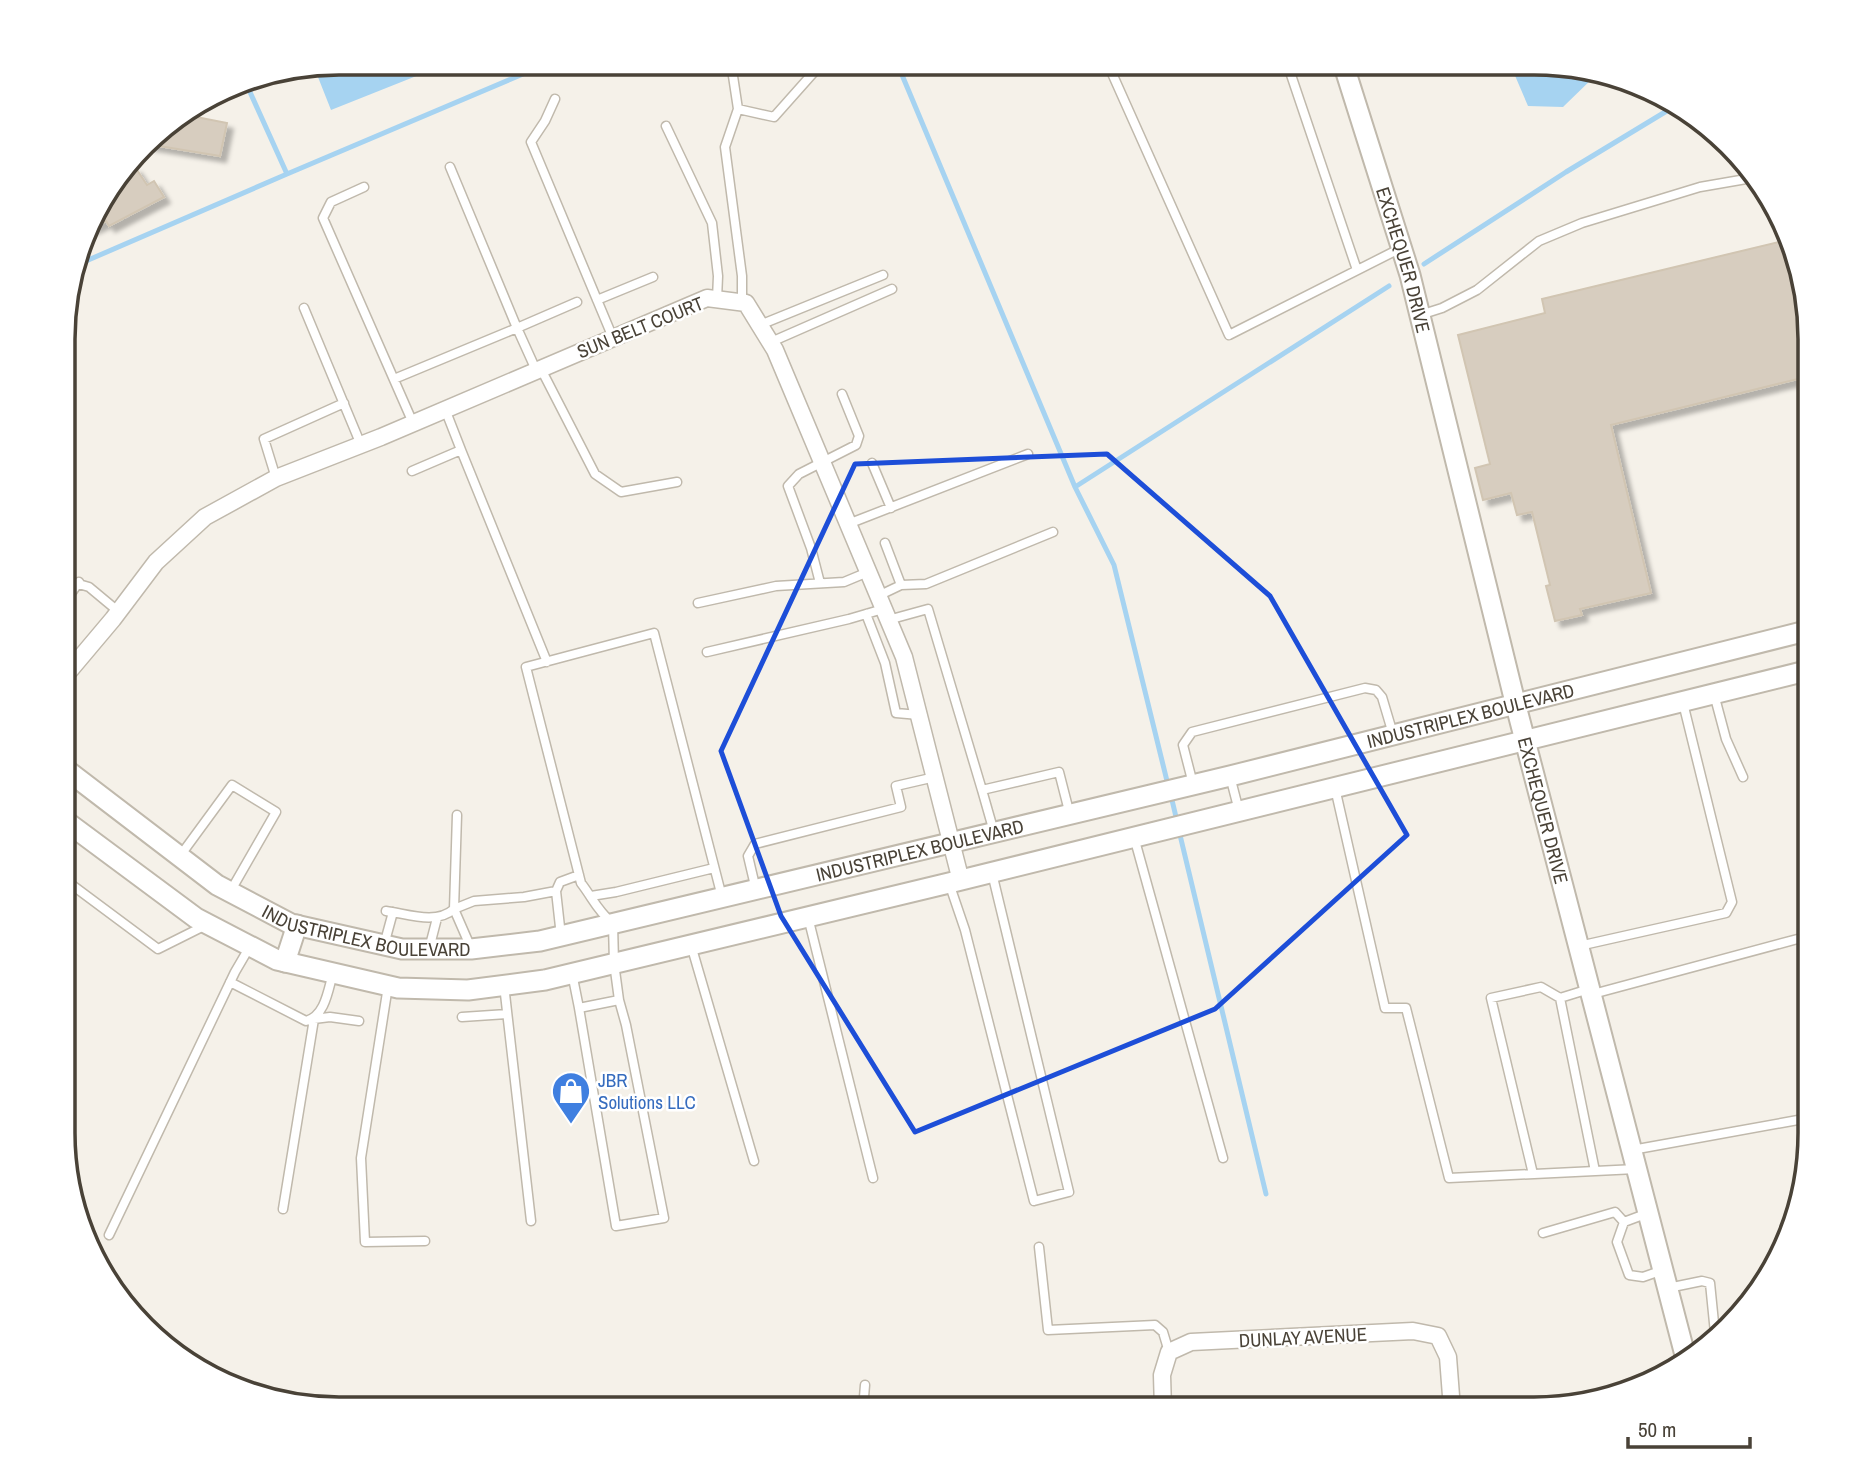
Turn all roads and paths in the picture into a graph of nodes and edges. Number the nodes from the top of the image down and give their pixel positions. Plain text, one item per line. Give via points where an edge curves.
1 (733, 75) edge
2 (811, 75) edge
3 (1113, 75) edge
4 (1291, 75) edge
5 (1346, 75) edge
6 (555, 99) dead end
7 (738, 109) junction
8 (666, 125) dead end
9 (450, 167) dead end
10 (1743, 179) edge
11 (364, 187) dead end
12 (1401, 248) junction
13 (1357, 270) junction
14 (883, 275) dead end
15 (653, 277) dead end
16 (892, 289) dead end
17 (717, 299) junction
18 (597, 300) junction
19 (577, 302) dead end
20 (741, 303) junction
21 (304, 308) dead end
22 (1420, 316) junction
23 (760, 325) junction
24 (517, 328) junction
25 (612, 338) junction
26 (771, 342) junction
27 (538, 369) junction
28 (394, 379) junction
29 (842, 394) dead end
30 (344, 403) junction
31 (445, 409) junction
32 (413, 423) junction
33 (361, 445) junction
34 (461, 450) junction
35 (1028, 454) dead end
36 (822, 463) junction
37 (872, 463) dead end
38 (412, 471) dead end
39 (276, 478) junction
40 (677, 482) dead end
41 (891, 508) junction
42 (848, 524) junction
43 (1053, 533) dead end
44 (885, 543) dead end
45 (868, 572) junction
46 (75, 581) edge
47 (79, 582) junction
48 (820, 583) junction
49 (901, 585) junction
50 (75, 588) edge
51 (698, 603) dead end
52 (883, 608) junction
53 (119, 611) junction
54 (866, 614) junction
55 (1798, 633) edge
56 (707, 652) dead end
57 (547, 662) junction
58 (75, 664) edge
59 (1798, 673) edge
60 (1714, 694) junction
61 (1515, 702) junction
62 (1683, 702) junction
63 (919, 715) junction
64 (1393, 734) junction
65 (1526, 740) junction
66 (75, 776) edge
67 (1230, 776) junction
68 (935, 777) junction
69 (1743, 777) dead end
70 (1193, 784) junction
71 (1335, 788) junction
72 (982, 790) junction
73 (1239, 811) junction
74 (457, 815) dead end
75 (1070, 815) junction
76 (75, 828) edge
77 (994, 833) junction
78 (1134, 837) junction
79 (953, 843) junction
80 (180, 856) junction
81 (714, 868) junction
82 (992, 873) junction
83 (579, 875) junction
84 (955, 882) junction
85 (75, 887) edge
86 (756, 890) junction
87 (556, 891) junction
88 (230, 892) junction
89 (590, 896) junction
90 (722, 898) junction
91 (454, 909) junction
92 (808, 917) junction
93 (437, 918) junction
94 (613, 924) junction
95 (207, 925) junction
96 (297, 925) junction
97 (561, 936) junction
98 (1798, 939) edge
99 (384, 945) junction
100 (691, 945) junction
101 (1579, 946) junction
102 (249, 948) junction
103 (429, 949) junction
104 (471, 949) junction
105 (285, 962) junction
106 (614, 963) junction
107 (334, 973) junction
108 (572, 973) junction
109 (230, 982) junction
110 (504, 985) junction
111 (388, 986) junction
112 (1591, 992) junction
113 (1560, 998) junction
114 (619, 1000) junction
115 (579, 1008) junction
116 (507, 1014) junction
117 (462, 1017) dead end
118 (314, 1019) junction
119 (359, 1021) dead end
120 (1798, 1121) edge
121 (1223, 1158) dead end
122 (1634, 1160) junction
123 (754, 1161) dead end
124 (1595, 1171) junction
125 (1533, 1174) junction
126 (873, 1178) dead end
127 (283, 1209) dead end
128 (1648, 1213) junction
129 (531, 1221) dead end
130 (1624, 1222) junction
131 (1543, 1233) dead end
132 (109, 1235) dead end
133 (425, 1241) dead end
134 (1040, 1247) dead end
135 (1665, 1279) junction
136 (1715, 1324) edge
137 (1684, 1349) edge
138 (1169, 1352) junction
139 (865, 1385) dead end
140 (864, 1397) edge
141 (1163, 1397) edge
142 (1451, 1397) edge

1 - 7 lane
2 - 7 lane via 774,117
3 - 13 lane via 1229,335
4 - 13 lane
5 - 12 street, EXCHEQUER DRIVE
6 - 18 lane via 531,142
7 - 20 lane via 725,147 742,276
8 - 17 lane via 712,223
9 - 24 lane
10 - 22 lane via 1700,187 1539,241 1477,290
11 - 28 lane via 331,202 323,218
12 - 13 lane
12 - 22 street, EXCHEQUER DRIVE
14 - 23 lane
15 - 18 lane
16 - 26 lane
17 - 20 street, SUN BELT COURT
17 - 25 street, SUN BELT COURT via 707,298
18 - 25 lane
19 - 24 lane
20 - 23 street via 746,303
21 - 30 lane
22 - 61 street, EXCHEQUER DRIVE
23 - 26 street
24 - 27 lane
24 - 28 lane
25 - 27 street, SUN BELT COURT
26 - 36 street
27 - 31 street, SUN BELT COURT
27 - 40 lane via 595,474 621,492
28 - 32 lane
29 - 36 lane via 859,436 856,445
30 - 33 lane
30 - 39 lane via 264,439
31 - 32 street, SUN BELT COURT
31 - 34 lane
32 - 33 street, SUN BELT COURT
33 - 39 street, SUN BELT COURT
34 - 38 lane
34 - 57 lane
35 - 41 lane
36 - 42 street
36 - 48 lane via 799,474 788,486
37 - 41 lane
39 - 53 street, SUN BELT COURT via 205,517 156,562
41 - 42 lane
42 - 45 street
43 - 49 lane via 926,584
44 - 49 lane
45 - 48 lane via 844,582
45 - 52 street
46 - 47 lane
47 - 50 lane
47 - 53 lane
48 - 51 lane via 776,586
49 - 52 lane
52 - 54 lane
52 - 63 street via 904,657
52 - 72 lane via 928,609
53 - 58 street, SUN BELT COURT
54 - 56 lane
54 - 63 lane via 897,713
55 - 61 street, INDUSTRIPLEX BOULEVARD
57 - 81 lane via 654,632
57 - 83 lane via 526,667
59 - 60 street, INDUSTRIPLEX BOULEVARD
60 - 62 street, INDUSTRIPLEX BOULEVARD
60 - 69 lane via 1726,739
61 - 64 street, INDUSTRIPLEX BOULEVARD
61 - 65 street, EXCHEQUER DRIVE
62 - 65 street, INDUSTRIPLEX BOULEVARD
62 - 101 lane via 1732,902 1726,913
63 - 68 street
64 - 67 street, INDUSTRIPLEX BOULEVARD
64 - 70 lane via 1376,690 1352,691 1192,732 1183,745
65 - 71 street, INDUSTRIPLEX BOULEVARD
65 - 101 street, EXCHEQUER DRIVE
66 - 80 street, INDUSTRIPLEX BOULEVARD
67 - 70 street, INDUSTRIPLEX BOULEVARD
67 - 73 lane
68 - 79 street
68 - 86 lane via 896,786 901,807 755,844 748,856
70 - 75 street, INDUSTRIPLEX BOULEVARD
71 - 73 street, INDUSTRIPLEX BOULEVARD
71 - 125 lane via 1385,1008 1406,1008 1449,1178
72 - 75 lane via 1059,772
72 - 77 lane
73 - 78 street, INDUSTRIPLEX BOULEVARD
74 - 91 lane
75 - 77 street, INDUSTRIPLEX BOULEVARD
76 - 95 street, INDUSTRIPLEX BOULEVARD
77 - 79 street, INDUSTRIPLEX BOULEVARD
78 - 82 street, INDUSTRIPLEX BOULEVARD
78 - 121 lane
79 - 84 street
79 - 86 street, INDUSTRIPLEX BOULEVARD
80 - 88 street, INDUSTRIPLEX BOULEVARD
80 - 88 lane via 232,785 276,813
81 - 89 lane
81 - 90 lane
82 - 84 street, INDUSTRIPLEX BOULEVARD
82 - 84 lane via 1069,1192 1034,1201
83 - 87 lane via 560,882
83 - 89 lane
84 - 92 street, INDUSTRIPLEX BOULEVARD
85 - 95 lane via 158,949
86 - 90 street, INDUSTRIPLEX BOULEVARD
87 - 91 lane via 474,901
87 - 97 lane
88 - 96 street, INDUSTRIPLEX BOULEVARD
89 - 94 lane via 596,909
90 - 94 street, INDUSTRIPLEX BOULEVARD
91 - 93 lane
91 - 104 lane
92 - 100 street, INDUSTRIPLEX BOULEVARD
92 - 126 lane
93 - 99 lane via 390,912
93 - 103 lane
94 - 97 street, INDUSTRIPLEX BOULEVARD
94 - 106 lane
95 - 102 street, INDUSTRIPLEX BOULEVARD
96 - 99 street, INDUSTRIPLEX BOULEVARD
96 - 105 street
97 - 104 street, INDUSTRIPLEX BOULEVARD
98 - 112 lane
99 - 103 street, INDUSTRIPLEX BOULEVARD
100 - 106 street, INDUSTRIPLEX BOULEVARD
100 - 123 lane
101 - 112 street, EXCHEQUER DRIVE
102 - 105 street, INDUSTRIPLEX BOULEVARD
102 - 109 lane
103 - 104 street, INDUSTRIPLEX BOULEVARD
105 - 107 street, INDUSTRIPLEX BOULEVARD
106 - 108 street, INDUSTRIPLEX BOULEVARD
106 - 114 lane
107 - 111 street, INDUSTRIPLEX BOULEVARD
107 - 118 lane
108 - 110 street, INDUSTRIPLEX BOULEVARD
108 - 115 lane
109 - 118 lane via 306,1021
109 - 132 lane
110 - 111 street, INDUSTRIPLEX BOULEVARD via 468,990
110 - 116 lane
111 - 133 lane via 361,1158 365,1242
112 - 113 lane
112 - 122 street, EXCHEQUER DRIVE
113 - 124 lane
113 - 125 lane via 1541,987 1491,998
114 - 115 lane
114 - 115 lane via 664,1218 616,1226
116 - 117 lane
116 - 129 lane
118 - 119 lane
118 - 127 lane
120 - 122 lane
122 - 124 lane
122 - 128 street, EXCHEQUER DRIVE
124 - 125 lane
128 - 130 lane
128 - 135 street, EXCHEQUER DRIVE
130 - 131 lane via 1615,1212
130 - 135 lane via 1617,1242 1629,1275
134 - 138 lane via 1048,1330 1155,1325 1163,1332
135 - 136 lane via 1710,1283
135 - 137 street, EXCHEQUER DRIVE
138 - 141 street via 1162,1376
138 - 142 street, DUNLAY AVENUE via 1191,1342 1413,1331 1438,1336 1448,1357
139 - 140 lane

